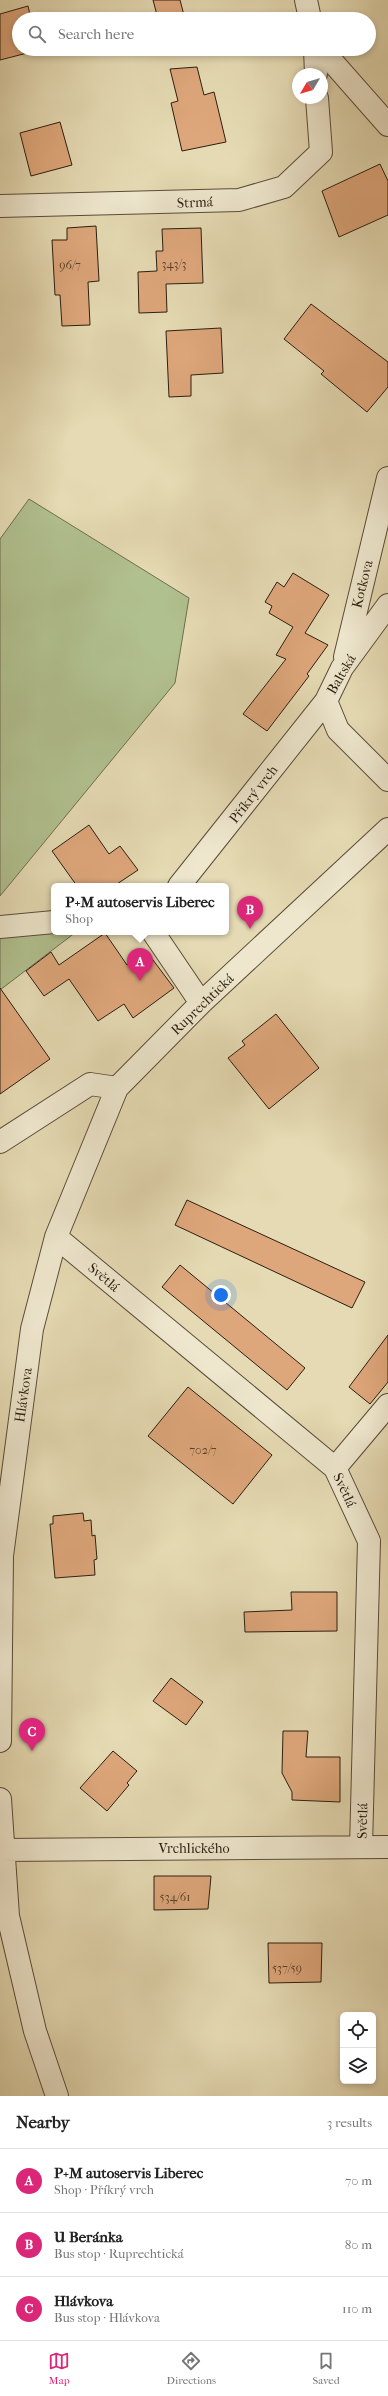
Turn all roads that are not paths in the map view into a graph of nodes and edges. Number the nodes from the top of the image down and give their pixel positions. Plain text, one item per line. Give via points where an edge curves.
1 (306, 0) edge
2 (309, 12) edge
3 (315, 56) edge
4 (327, 56) edge
5 (316, 68) edge
6 (317, 104) edge
7 (388, 125) edge
8 (0, 206) edge
9 (388, 478) edge
10 (388, 605) edge
11 (342, 668) junction
12 (326, 701) junction
13 (388, 780) edge
14 (388, 829) edge
15 (181, 883) edge
16 (51, 922) edge
17 (0, 927) edge
18 (155, 935) edge
19 (201, 1003) junction
20 (117, 1088) junction
21 (0, 1142) edge
22 (56, 1237) junction
23 (388, 1405) edge
24 (335, 1468) junction
25 (0, 1741) edge
26 (0, 1799) edge
27 (362, 1847) junction
28 (388, 1847) edge
29 (2, 1850) edge
30 (57, 2096) edge

1 - 2 street
3 - 5 street
4 - 7 street
6 - 8 street, Strmá via 321,152 284,187 239,200
9 - 11 street, Kotkova
10 - 11 street, Baltská
11 - 12 street, Baltská
12 - 13 street, Baltská via 338,730
12 - 15 street, Příkrý vrch
14 - 19 street, Ruprechtická
16 - 17 street
18 - 19 street
19 - 20 street, Ruprechtická
20 - 21 street via 90,1084
20 - 22 street, Hlávkova
22 - 24 street, Světlá
22 - 25 street, Hlávkova via 32,1329 2,1556
23 - 24 street
24 - 27 street, Světlá via 369,1541
26 - 29 street
27 - 28 street, Vrchlického
27 - 29 street, Vrchlického
29 - 30 street via 8,1916 35,2031

